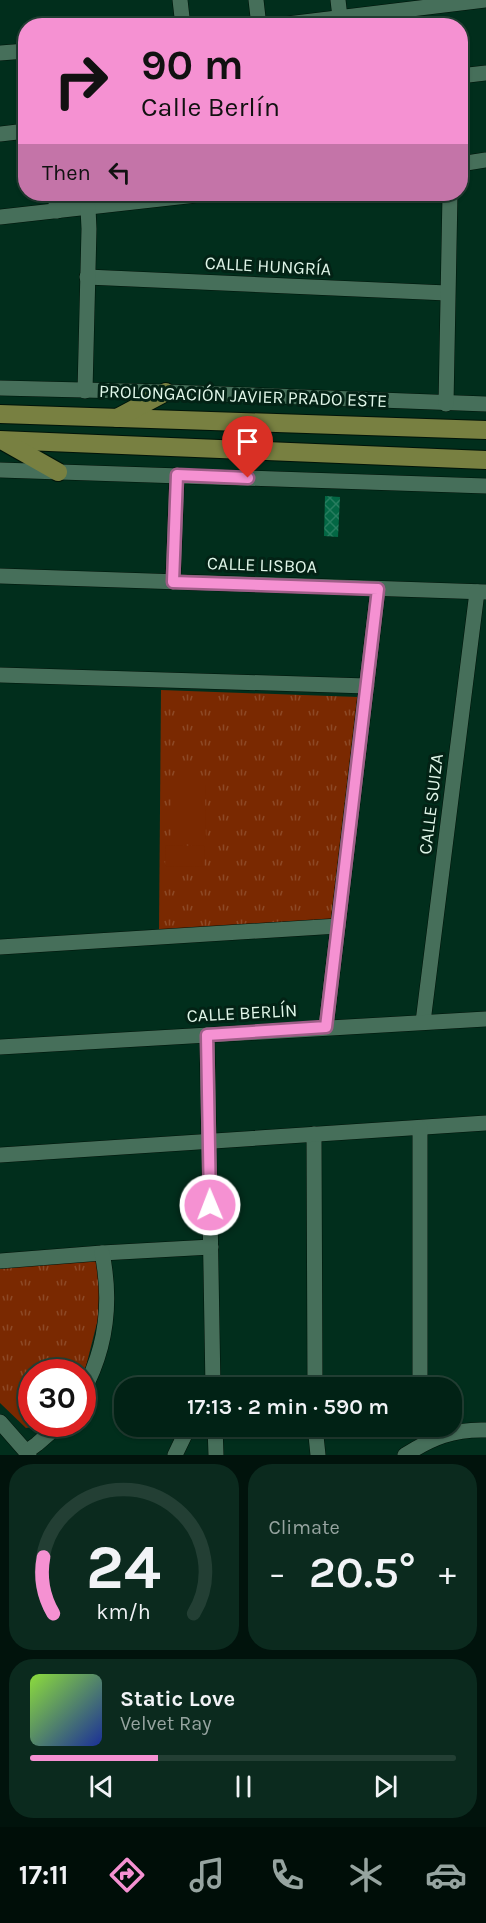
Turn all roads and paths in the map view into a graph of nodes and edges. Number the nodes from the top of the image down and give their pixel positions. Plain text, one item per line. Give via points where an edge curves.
1 (180, 0) edge
2 (256, 0) edge
3 (338, 0) edge
4 (485, 0) edge
5 (415, 4) edge
6 (340, 17) junction
7 (182, 18) edge
8 (258, 18) edge
9 (332, 18) edge
10 (18, 52) edge
11 (0, 54) edge
12 (486, 73) edge
13 (468, 75) edge
14 (18, 132) edge
15 (0, 134) edge
16 (486, 160) edge
17 (468, 163) edge
18 (56, 201) edge
19 (146, 201) edge
20 (450, 201) edge
21 (88, 208) junction
22 (57, 211) junction
23 (0, 217) edge
24 (87, 277) junction
25 (447, 293) junction
26 (0, 388) edge
27 (85, 391) junction
28 (166, 392) junction
29 (446, 404) junction
30 (486, 404) edge
31 (0, 414) edge
32 (117, 418) junction
33 (486, 430) edge
34 (0, 440) edge
35 (486, 460) edge
36 (0, 470) edge
37 (58, 472) junction
38 (177, 475) junction
39 (486, 486) edge
40 (0, 576) edge
41 (173, 582) junction
42 (378, 589) junction
43 (482, 592) edge
44 (0, 675) edge
45 (367, 686) junction
46 (338, 926) junction
47 (0, 947) edge
48 (486, 1019) edge
49 (423, 1022) junction
50 (326, 1027) junction
51 (207, 1035) junction
52 (0, 1047) edge
53 (486, 1124) edge
54 (420, 1128) junction
55 (314, 1134) junction
56 (209, 1141) junction
57 (0, 1155) edge
58 (211, 1247) junction
59 (102, 1253) junction
60 (0, 1261) edge
61 (212, 1341) junction
62 (96, 1366) edge
63 (205, 1377) edge
64 (213, 1377) edge
65 (315, 1377) edge
66 (420, 1377) edge
67 (0, 1422) edge
68 (486, 1430) edge
69 (462, 1432) edge
70 (46, 1437) edge
71 (184, 1437) edge
72 (215, 1437) edge
73 (316, 1437) edge
74 (423, 1437) edge
75 (27, 1453) edge
76 (175, 1455) edge
77 (216, 1455) edge
78 (318, 1455) edge
79 (405, 1455) edge

1 - 7 street
2 - 8 street
3 - 6 street
4 - 5 street
5 - 6 street
6 - 9 street
10 - 11 street
12 - 13 street
14 - 15 street
16 - 17 street
18 - 22 street
19 - 21 street
20 - 25 street
21 - 22 street
21 - 24 street
22 - 23 street
24 - 25 street, CALLE HUNGRÍA
24 - 27 street
25 - 29 street
26 - 27 street, PROLONGACIÓN JAVIER PRADO ESTE
27 - 28 street, PROLONGACIÓN JAVIER PRADO ESTE
28 - 29 street, PROLONGACIÓN JAVIER PRADO ESTE
28 - 32 main road
29 - 30 street, PROLONGACIÓN JAVIER PRADO ESTE
31 - 32 main road, PROLONGACIÓN JAVIER PRADO ESTE
32 - 33 main road, PROLONGACIÓN JAVIER PRADO ESTE
34 - 35 main road
34 - 37 main road
36 - 37 street
37 - 38 street
38 - 39 street
38 - 41 street
40 - 41 street, CALLE LISBOA
41 - 42 street, CALLE LISBOA
42 - 43 street, CALLE LISBOA
42 - 45 street
43 - 49 street, CALLE SUIZA
44 - 45 street
45 - 46 street
46 - 47 street
46 - 50 street
48 - 49 street, CALLE BERLÍN
49 - 50 street, CALLE BERLÍN
50 - 51 street, CALLE BERLÍN
51 - 52 street, CALLE BERLÍN
51 - 56 street
53 - 54 street
54 - 55 street
54 - 66 street
55 - 56 street
55 - 65 street
56 - 57 street
56 - 58 street
58 - 59 street
58 - 61 street
59 - 60 street
59 - 62 street via 107,1318
61 - 63 street
61 - 64 street
67 - 75 street
68 - 69 street
70 - 75 street
71 - 76 street
72 - 77 street
73 - 78 street
74 - 79 street

